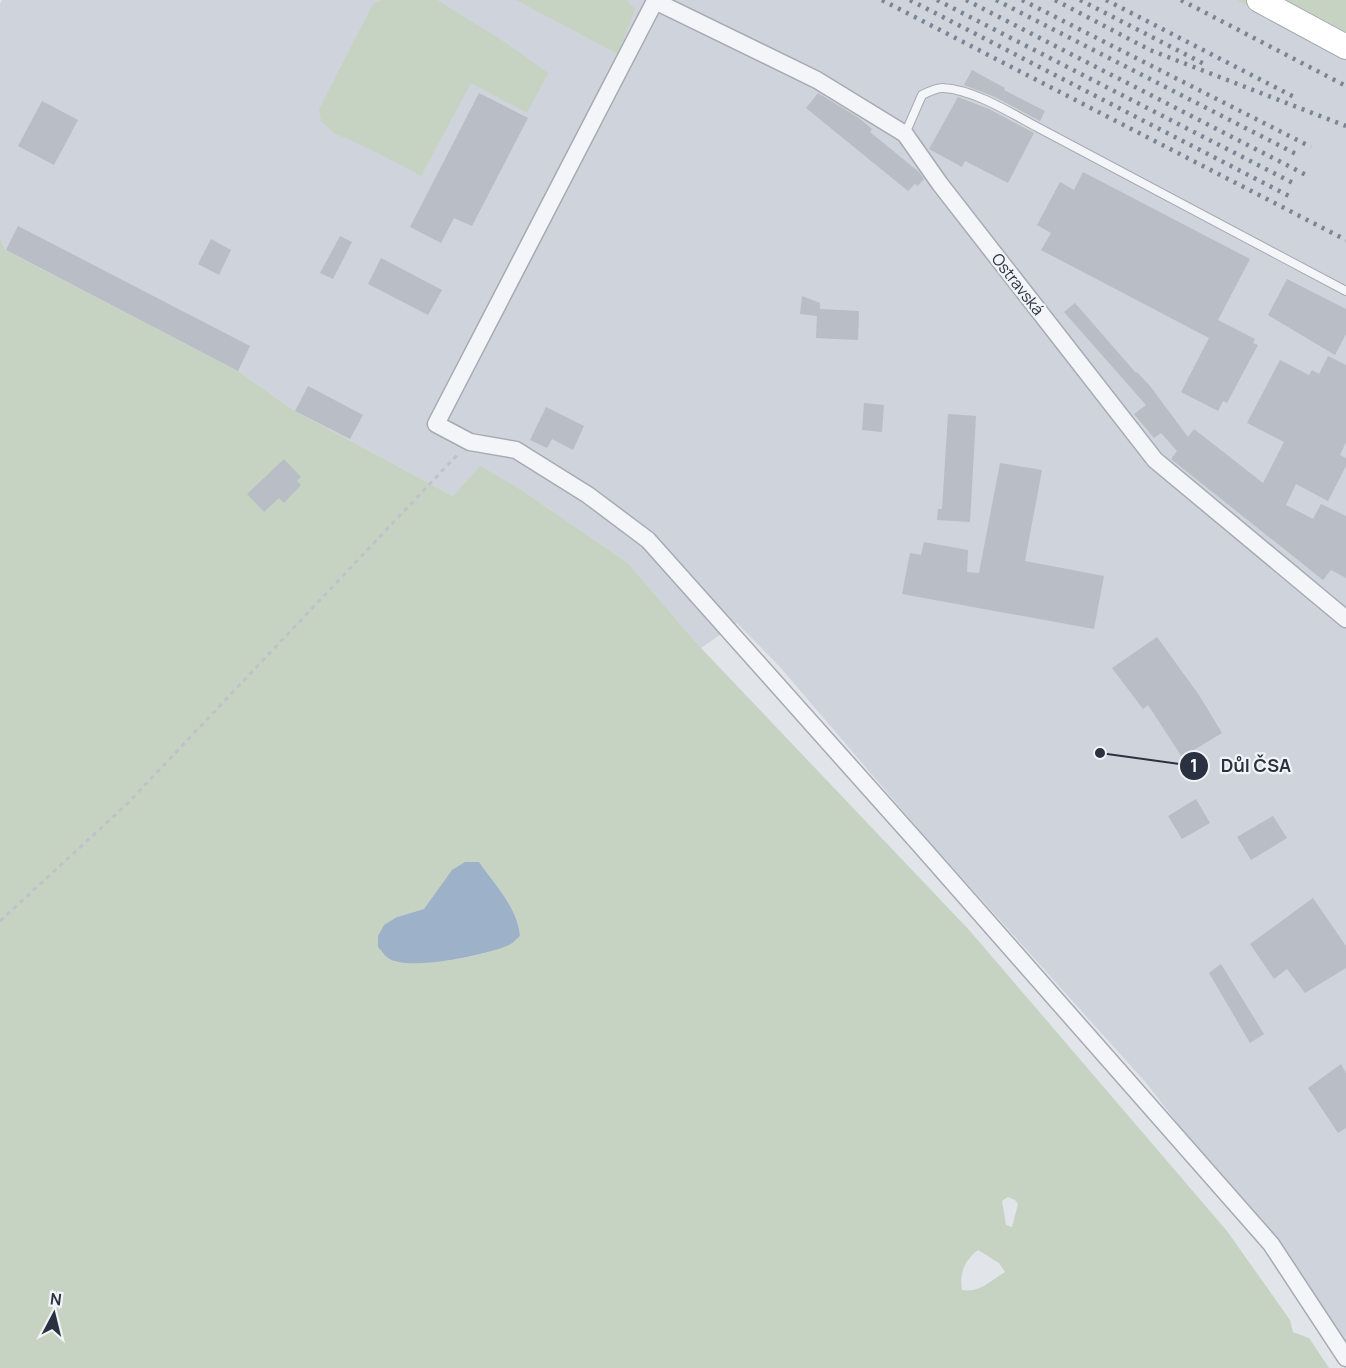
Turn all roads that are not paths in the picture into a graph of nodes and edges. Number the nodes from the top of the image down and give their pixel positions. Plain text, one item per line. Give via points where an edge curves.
1 (1259, 0) edge
2 (654, 1) edge
3 (1346, 47) edge
4 (904, 134) junction
5 (1346, 291) edge
6 (1346, 619) edge
7 (1346, 1358) edge

1 - 3 street
2 - 4 street, Ostravská via 817,81
2 - 7 street via 436,424 470,442 516,450 588,495 648,540 1271,1244
4 - 5 lane via 922,95 942,87 961,91 1018,117
4 - 6 street, Ostravská via 1155,460

